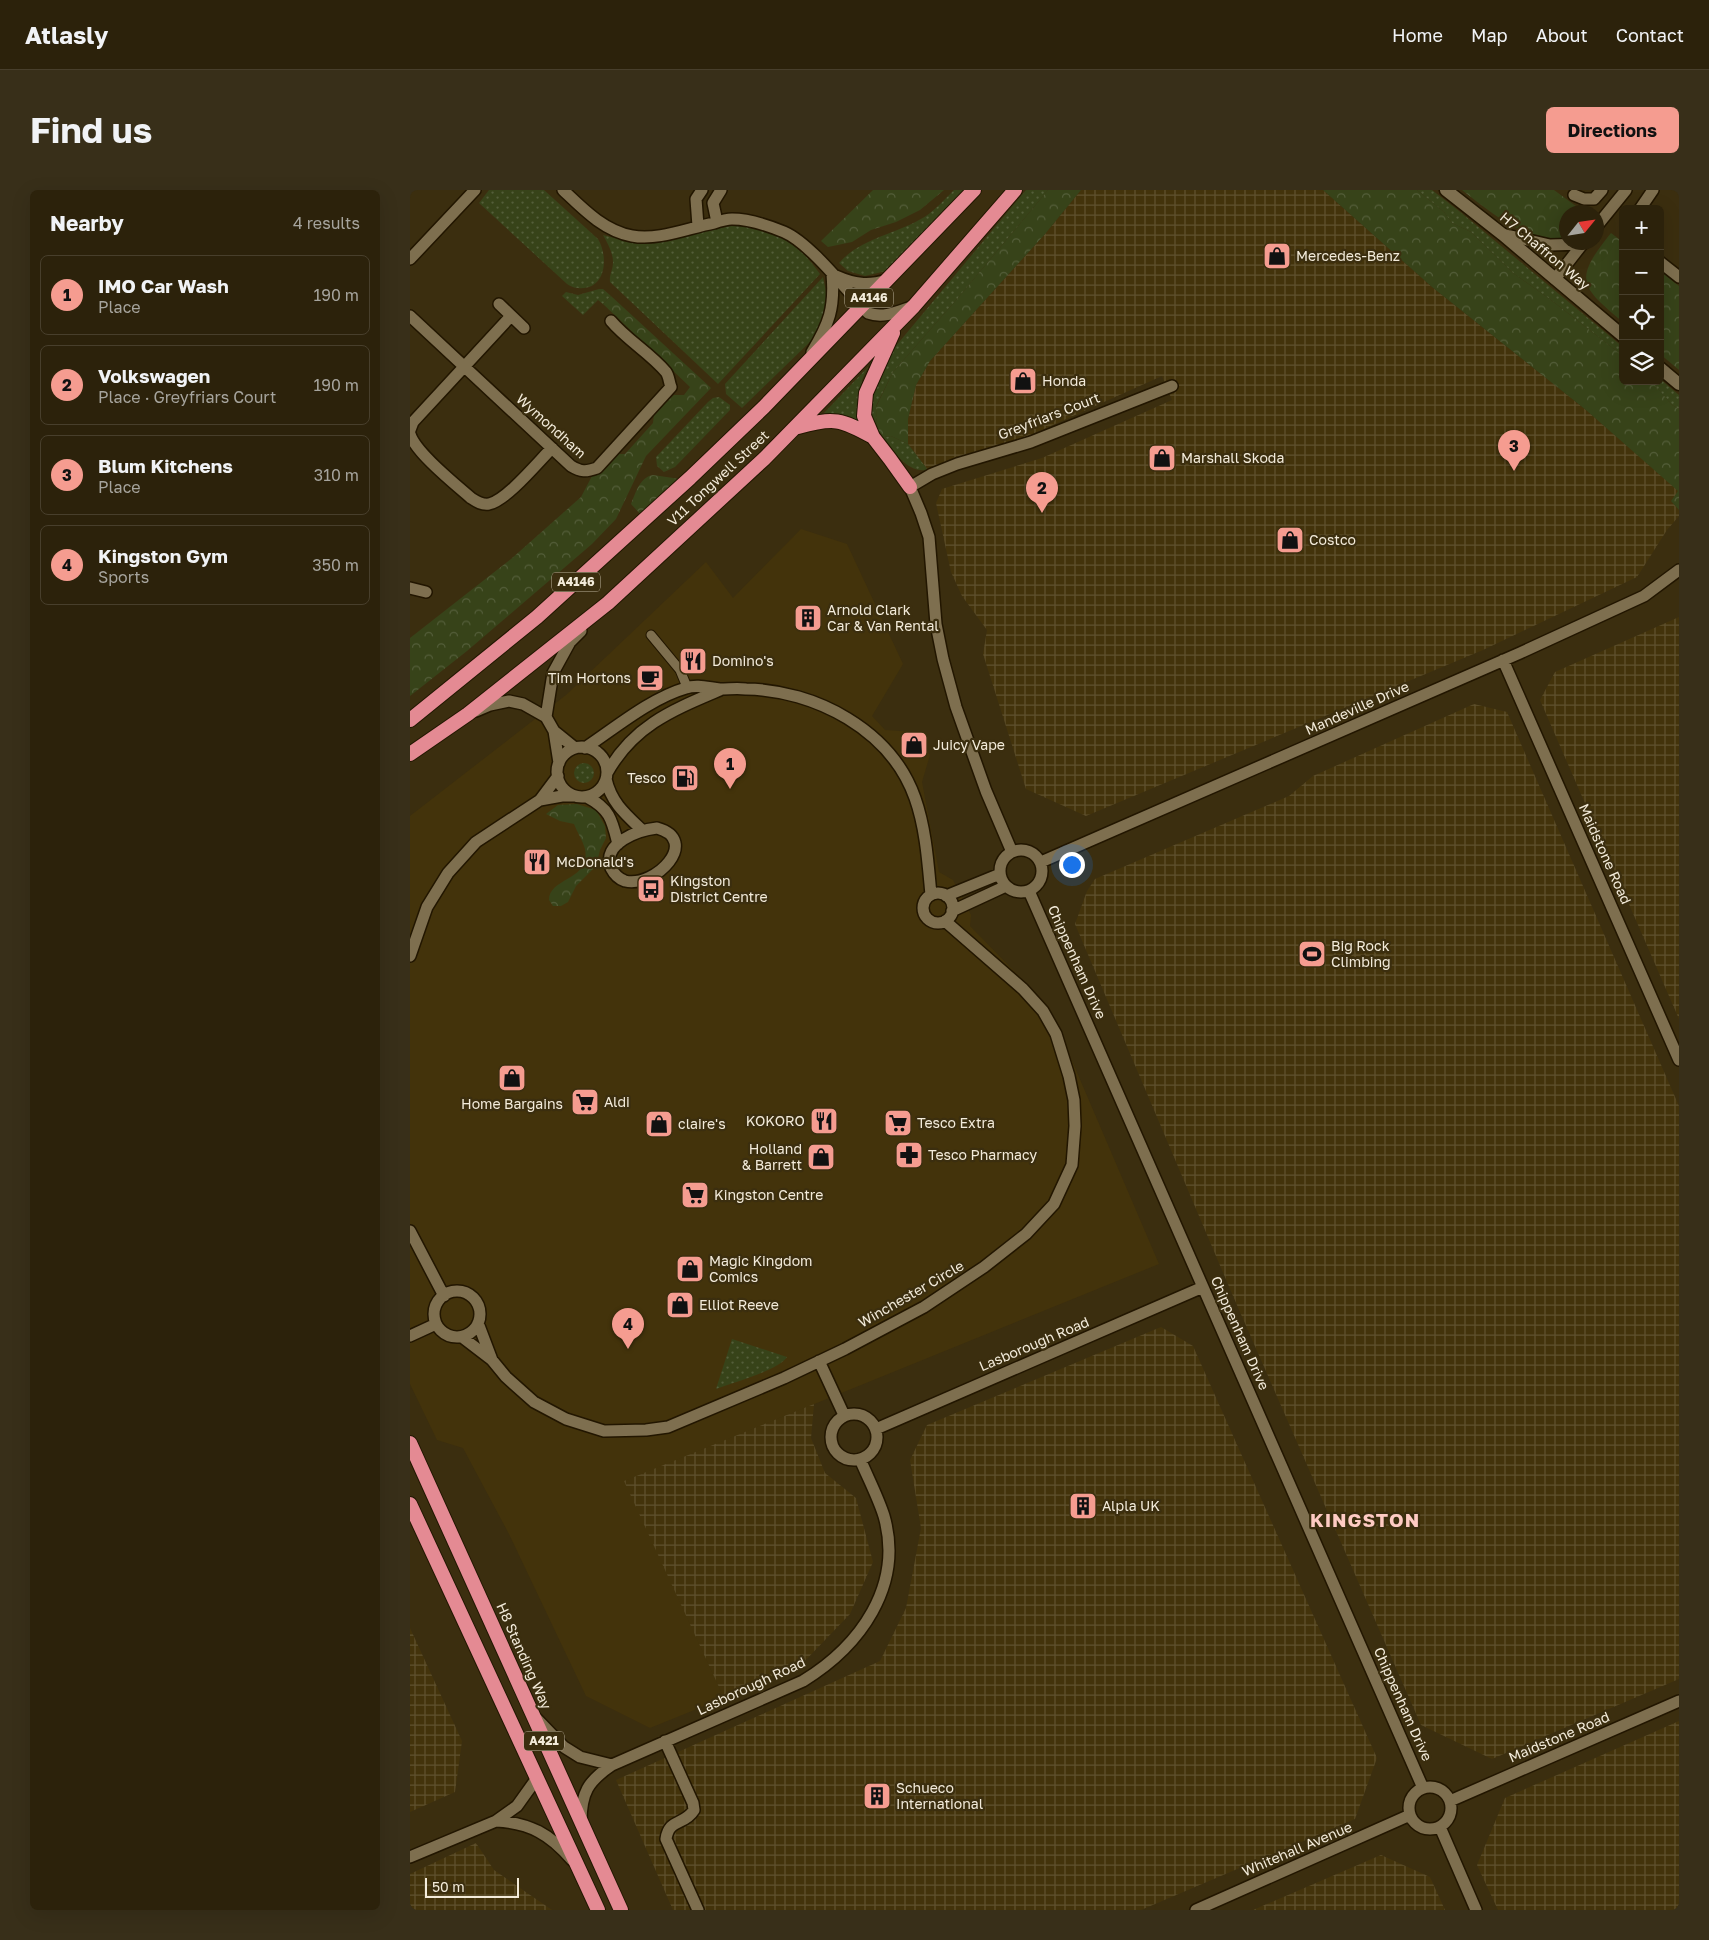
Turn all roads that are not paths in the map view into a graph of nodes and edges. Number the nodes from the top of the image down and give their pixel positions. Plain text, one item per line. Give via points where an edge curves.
1 (475, 190) edge
2 (564, 190) edge
3 (702, 190) edge
4 (721, 190) edge
5 (974, 190) edge
6 (1016, 190) edge
7 (1446, 190) edge
8 (1602, 190) edge
9 (1626, 190) edge
10 (1653, 190) edge
11 (1574, 195) dead end
12 (1643, 205) edge
13 (1604, 217) edge
14 (717, 222) junction
15 (698, 226) junction
16 (1502, 234) junction
17 (1559, 245) edge
18 (1579, 250) edge
19 (410, 259) edge
20 (1664, 265) edge
21 (832, 274) junction
22 (1679, 278) edge
23 (1555, 279) junction
24 (887, 280) junction
25 (499, 304) dead end
26 (861, 306) junction
27 (914, 306) junction
28 (410, 316) edge
29 (511, 316) junction
30 (611, 321) dead end
31 (898, 323) junction
32 (524, 328) dead end
33 (1619, 333) edge
34 (464, 367) junction
35 (801, 370) junction
36 (1664, 371) edge
37 (1679, 384) edge
38 (1172, 386) dead end
39 (410, 430) edge
40 (793, 430) junction
41 (410, 434) edge
42 (872, 437) junction
43 (552, 448) junction
44 (910, 487) junction
45 (1679, 570) edge
46 (410, 588) edge
47 (426, 592) dead end
48 (608, 603) junction
49 (651, 635) dead end
50 (1503, 660) junction
51 (687, 687) junction
52 (722, 689) junction
53 (468, 714) junction
54 (546, 717) junction
55 (410, 720) edge
56 (554, 731) junction
57 (580, 748) junction
58 (410, 754) edge
59 (559, 763) junction
60 (558, 776) junction
61 (607, 776) junction
62 (573, 796) junction
63 (587, 797) junction
64 (540, 800) junction
65 (642, 830) junction
66 (618, 844) junction
67 (1012, 852) junction
68 (1041, 862) junction
69 (1000, 874) junction
70 (1006, 886) junction
71 (1029, 891) junction
72 (931, 895) junction
73 (946, 896) junction
74 (952, 911) junction
75 (945, 921) junction
76 (410, 956) edge
77 (1679, 1060) edge
78 (410, 1230) edge
79 (1204, 1287) junction
80 (444, 1296) junction
81 (478, 1323) junction
82 (436, 1324) junction
83 (410, 1336) edge
84 (462, 1337) junction
85 (492, 1360) junction
86 (819, 1361) junction
87 (844, 1416) junction
88 (876, 1429) junction
89 (410, 1443) edge
90 (860, 1459) junction
91 (410, 1504) edge
92 (1679, 1701) edge
93 (530, 1711) junction
94 (665, 1741) junction
95 (612, 1765) junction
96 (537, 1778) junction
97 (1423, 1788) junction
98 (1450, 1802) junction
99 (1410, 1815) junction
100 (496, 1821) junction
101 (581, 1822) junction
102 (1440, 1827) junction
103 (410, 1857) edge
104 (579, 1868) junction
105 (598, 1910) edge
106 (621, 1910) edge
107 (698, 1910) edge
108 (1196, 1910) edge
109 (1476, 1910) edge

1 - 19 street
2 - 15 street via 598,221 631,236 645,238
3 - 15 street via 696,199
4 - 14 street via 713,203
5 - 24 highway, V11 Tongwell Street / A4146
6 - 27 highway, V11 Tongwell Street / A4146
7 - 16 street, H7 Chaffron Way
8 - 11 street via 1594,199
9 - 13 street
10 - 12 street
14 - 15 street
14 - 21 street via 731,219 756,222 786,232
16 - 17 street
16 - 23 street, H7 Chaffron Way
18 - 23 street
20 - 22 street
21 - 24 street via 862,285
21 - 26 street
21 - 35 street via 834,295 831,314
23 - 33 street, H7 Chaffron Way
24 - 26 highway, V11 Tongwell Street / A4146
25 - 29 street
26 - 27 street via 876,316
26 - 35 highway, V11 Tongwell Street / A4146
27 - 31 highway, V11 Tongwell Street / A4146
28 - 34 street, Wymondham
29 - 32 street
29 - 34 street
30 - 43 street, Wymondham via 667,373 671,387 597,468 579,471
31 - 40 highway, V11 Tongwell Street / A4146
31 - 42 highway via 866,393 864,416
34 - 39 street via 413,422
34 - 43 street, Wymondham
35 - 55 highway, V11 Tongwell Street / A4146 via 690,478 537,617
36 - 37 street
38 - 44 street, Greyfriars Court via 1031,442 956,464
40 - 42 highway via 824,420 848,423
40 - 48 highway, V11 Tongwell Street / A4146
41 - 43 street via 420,451 479,504 488,504 506,494
42 - 44 highway
44 - 67 street via 929,538 942,659 986,791
45 - 50 street, Mandeville Drive via 1644,596
46 - 47 street
48 - 53 highway, V11 Tongwell Street / A4146
48 - 54 street via 570,642 556,667
49 - 51 street via 680,670
50 - 68 street, Mandeville Drive
50 - 77 street, Maidstone Road
51 - 52 street
51 - 57 street via 667,695
52 - 61 street via 675,709 636,734 614,760
52 - 72 street via 762,689 802,696 837,712 872,737 900,770 915,798 925,840
53 - 54 street via 509,702 523,704
53 - 58 highway, V11 Tongwell Street / A4146
54 - 56 street
56 - 57 street
56 - 59 street
57 - 59 street via 569,751
57 - 61 street via 598,753 606,765
59 - 60 street
60 - 62 street via 562,788
60 - 64 street
61 - 63 street via 599,791
61 - 65 street via 609,791 618,808
62 - 63 street
62 - 64 street
63 - 66 street via 601,804
64 - 76 street via 476,842 448,873 427,907
65 - 66 street
65 - 66 street via 657,828 668,831 674,839 673,857 653,876 640,881 621,880 610,865 611,854
67 - 68 street via 1032,852
67 - 69 street via 1001,863
68 - 71 street via 1042,877
69 - 70 street
69 - 73 street
70 - 71 street via 1017,892
70 - 74 street
71 - 79 street, Chippenham Drive
72 - 73 street
72 - 75 street via 923,904 924,914 933,922
73 - 74 street via 952,903
74 - 75 street
75 - 86 street, Winchester Circle via 1023,988 1043,1011 1056,1034 1074,1100 1072,1165 1054,1204 1026,1234 984,1267 924,1307
78 - 80 street
79 - 88 street, Lasborough Road
79 - 97 street, Chippenham Drive
80 - 81 street via 458,1292 471,1297 479,1309
80 - 82 street via 435,1308
81 - 84 street
81 - 85 street, Winchester Circle
82 - 83 street
82 - 84 street via 447,1335
84 - 85 street, Winchester Circle
85 - 86 street, Winchester Circle via 534,1402 566,1419 604,1431 668,1427
86 - 87 street
87 - 88 street via 860,1414
87 - 90 street via 831,1430 831,1442 845,1459
88 - 90 street via 874,1447
89 - 93 highway, H8 Standing Way / A421
90 - 94 street, Lasborough Road via 884,1516 890,1552 886,1580 870,1618 837,1656 803,1681
91 - 96 highway, A421
92 - 98 street, Maidstone Road
93 - 95 street via 564,1747 580,1757
93 - 101 highway, H8 Standing Way / A421
94 - 95 street, Lasborough Road
94 - 107 street via 694,1810 690,1818 673,1825 666,1840
95 - 101 street, Lasborough Road via 588,1786
96 - 100 street via 517,1806
96 - 104 highway, A421
97 - 98 street via 1430,1786 1442,1791
97 - 99 street via 1410,1799
98 - 102 street via 1449,1819
99 - 102 street via 1412,1821 1422,1828
99 - 108 street, Whitehall Avenue
100 - 103 street
100 - 104 street via 538,1830 556,1843
101 - 106 highway, H8 Standing Way / A421
102 - 109 street
104 - 105 highway, A421

